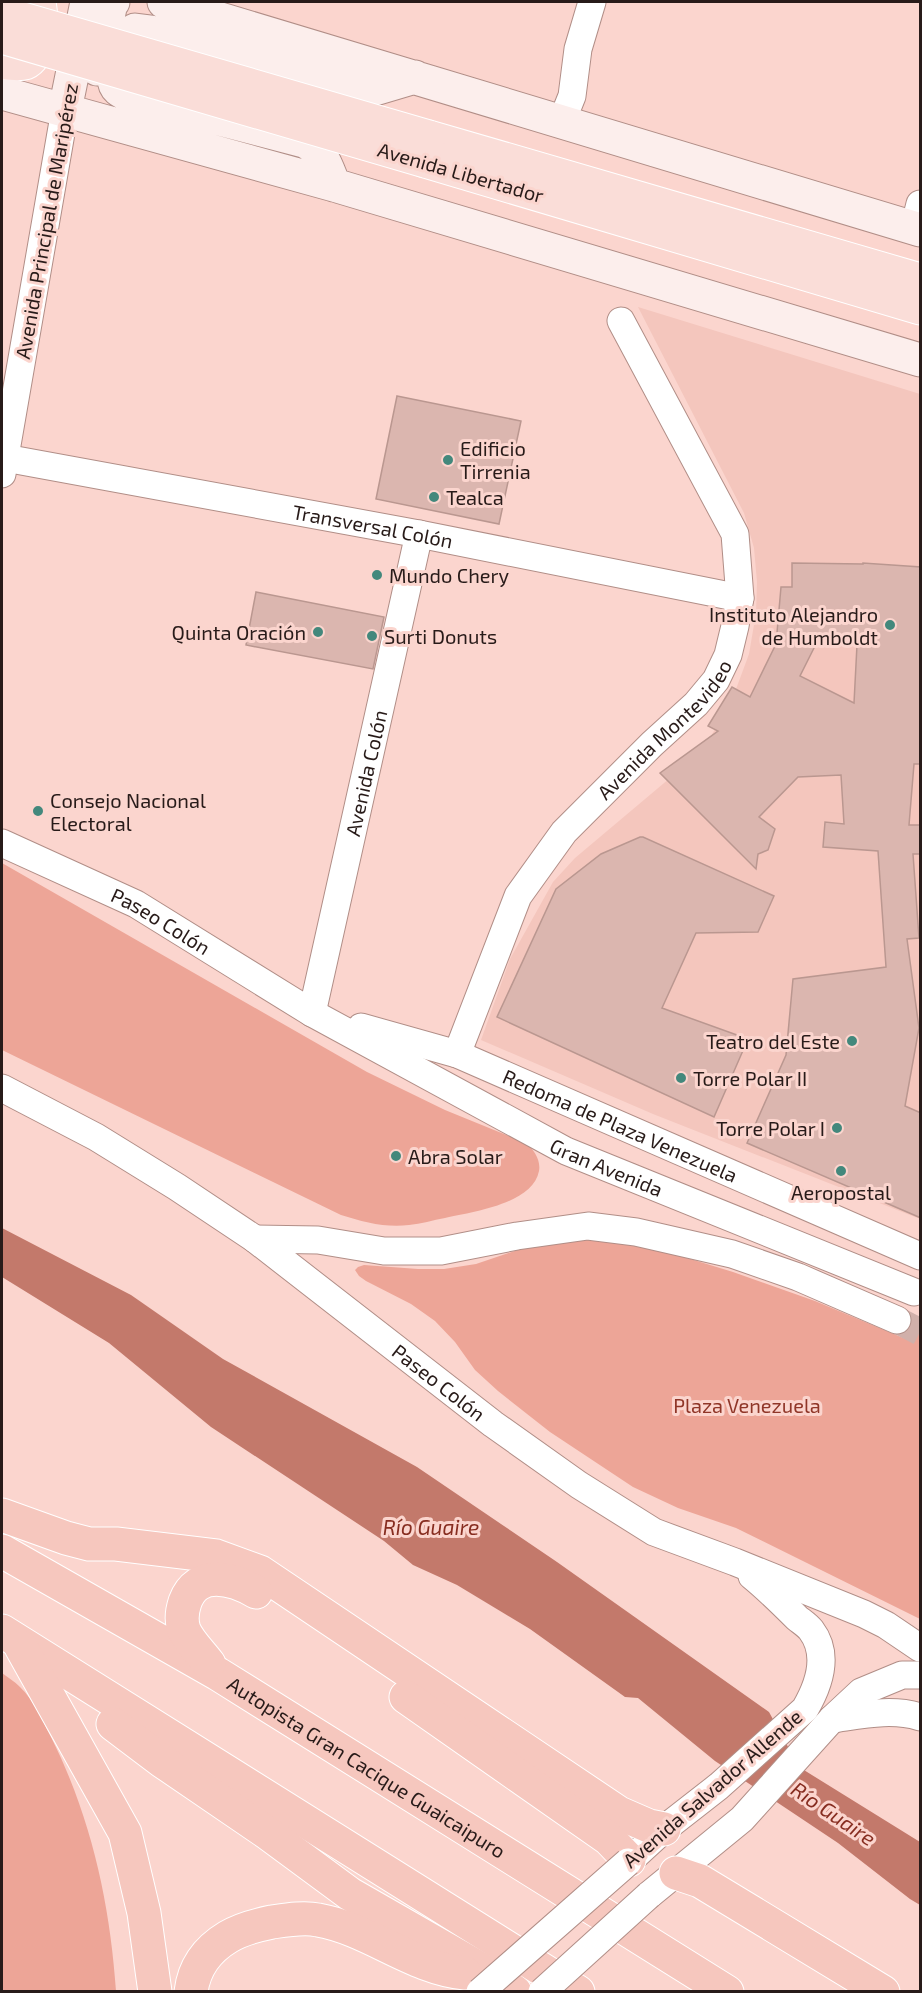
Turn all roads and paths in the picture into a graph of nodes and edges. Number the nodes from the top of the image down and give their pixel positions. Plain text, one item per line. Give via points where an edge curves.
1 (39, 2) edge
2 (87, 2) edge
3 (113, 2) edge
4 (164, 2) edge
5 (592, 2) edge
6 (2, 12) edge
7 (2, 37) edge
8 (2, 62) edge
9 (415, 77) junction
10 (2, 93) edge
11 (65, 110) junction
12 (562, 121) junction
13 (104, 122) junction
14 (427, 149) junction
15 (334, 185) junction
16 (919, 221) edge
17 (921, 280) edge
18 (921, 308) edge
19 (621, 321) dead end
20 (921, 360) edge
21 (3, 467) edge
22 (419, 534) junction
23 (740, 598) junction
24 (2, 843) edge
25 (312, 1013) junction
26 (457, 1054) junction
27 (6, 1093) edge
28 (255, 1239) junction
29 (921, 1256) edge
30 (914, 1292) dead end
31 (897, 1320) tunnel mouth
32 (2, 1515) edge
33 (2, 1551) edge
34 (735, 1562) junction
35 (886, 1625) junction
36 (10, 1637) edge
37 (921, 1637) edge
38 (921, 1648) edge
39 (218, 1674) junction
40 (921, 1675) edge
41 (921, 1717) edge
42 (832, 1719) junction
43 (87, 1763) junction
44 (664, 1829) junction
45 (628, 1861) junction
46 (676, 1873) junction
47 (496, 1986) edge
48 (139, 1992) edge
49 (155, 1992) edge
50 (191, 1992) edge
51 (542, 1992) edge
52 (578, 1992) edge
53 (727, 1992) edge
54 (883, 1992) edge

1 - 8 main road via 38,43 33,57 24,63
2 - 11 main road, Avenida Principal de Maripérez
3 - 13 main road via 92,94
4 - 9 main road
5 - 12 street via 578,49 572,96
6 - 14 main road, Avenida Libertador, bridge
7 - 14 main road, Avenida Libertador, bridge
9 - 12 main road
9 - 15 main road via 368,91 349,91 151,32 135,30 128,34 114,78 118,90 304,141 320,153
10 - 11 main road
11 - 13 main road
11 - 21 street, Avenida Principal de Maripérez
12 - 16 main road
13 - 15 main road
14 - 17 main road, Avenida Libertador
14 - 18 main road, Avenida Libertador
15 - 20 main road
19 - 23 street, Avenida Montevideo via 735,534
21 - 22 street, Transversal Colón
22 - 23 street, Transversal Colón
22 - 25 street, Avenida Colón
23 - 26 street, Avenida Montevideo via 728,655 716,680 564,831 518,896
24 - 25 street, Paseo Colón via 136,904
25 - 26 street, Redoma de Plaza Venezuela
25 - 30 street, Gran Avenida via 566,1151
26 - 29 street, Redoma de Plaza Venezuela
27 - 28 street, Paseo Colón via 96,1137
28 - 31 street via 318,1240 384,1251 441,1251 588,1226 636,1232 732,1254 798,1277
28 - 34 street, Paseo Colón via 493,1424 579,1485 654,1532
32 - 44 highway via 89,1544 216,1556 260,1572 619,1814
33 - 39 highway, Autopista Gran Cacique Guaicaipuro
34 - 35 street, Paseo Colón
34 - 44 street, Avenida Salvador Allende via 810,1629 819,1642 820,1678 805,1709
35 - 37 street
35 - 38 street
36 - 43 highway
36 - 47 highway via 99,1714 162,1761 350,1894
36 - 52 highway
39 - 45 highway via 184,1631 182,1620 189,1591 200,1582 217,1578 241,1583 258,1593 609,1839
39 - 53 highway, Autopista Gran Cacique Guaicaipuro
40 - 42 street, Avenida Salvador Allende via 902,1675 861,1692
41 - 42 street via 884,1713
42 - 46 street, Avenida Salvador Allende via 742,1819
43 - 48 highway via 111,1836 128,1912
43 - 49 highway via 125,1833 144,1913
44 - 45 street, Avenida Salvador Allende
45 - 47 street, Avenida Salvador Allende, bridge
46 - 51 street, Avenida Salvador Allende, bridge
46 - 54 highway via 700,1881
47 - 50 highway via 417,1960 350,1928 316,1919 258,1925 216,1944 203,1958

